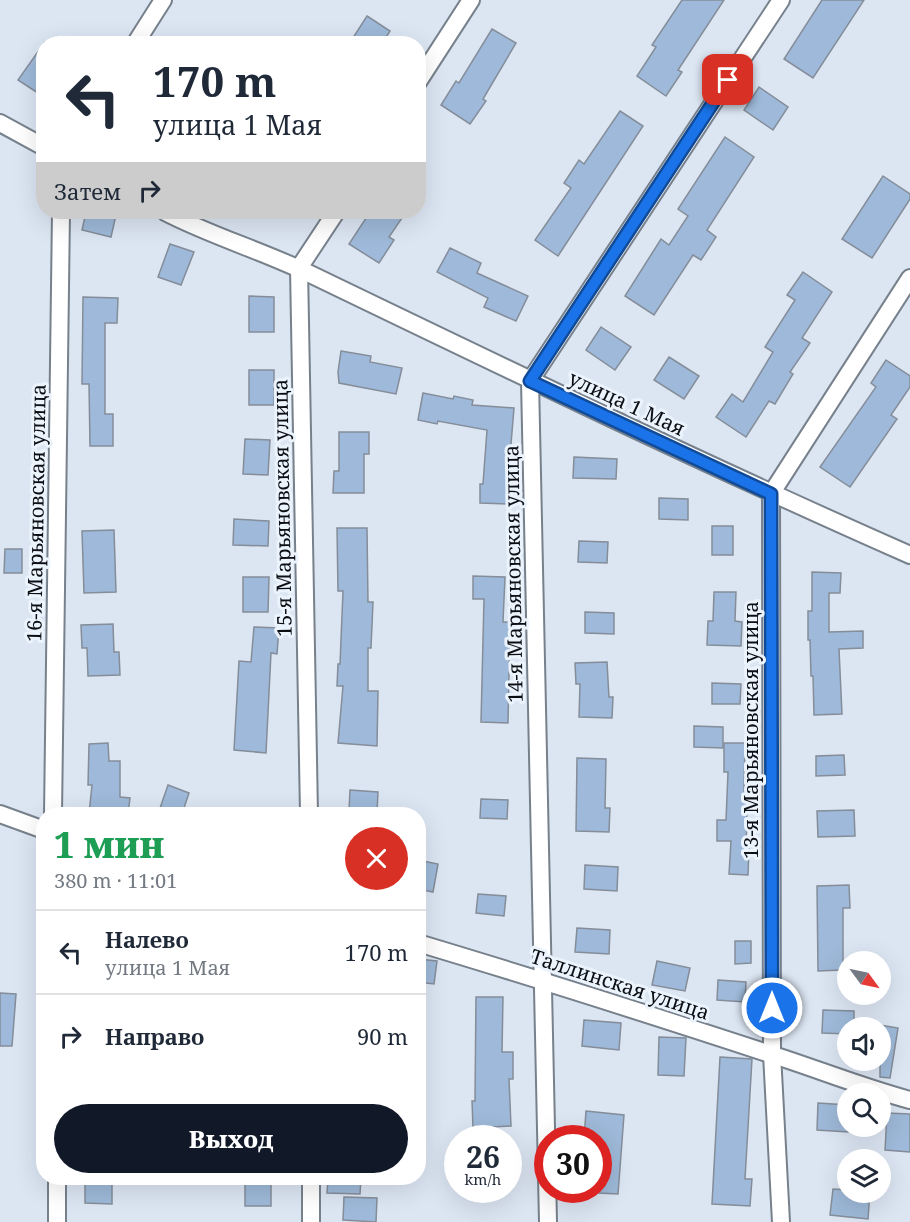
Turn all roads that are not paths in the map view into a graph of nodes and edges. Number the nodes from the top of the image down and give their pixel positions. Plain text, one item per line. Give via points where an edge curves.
1 (163, 0) edge
2 (471, 0) edge
3 (781, 0) edge
4 (140, 36) edge
5 (426, 70) edge
6 (0, 123) edge
7 (36, 143) edge
8 (61, 219) edge
9 (182, 219) edge
10 (331, 219) edge
11 (299, 268) junction
12 (910, 278) edge
13 (530, 381) junction
14 (771, 494) junction
15 (910, 555) edge
16 (53, 807) edge
17 (309, 807) edge
18 (0, 813) edge
19 (36, 827) edge
20 (426, 945) edge
21 (543, 981) junction
22 (772, 1054) junction
23 (910, 1100) edge
24 (57, 1185) edge
25 (311, 1185) edge
26 (57, 1222) edge
27 (311, 1222) edge
28 (548, 1222) edge
29 (781, 1222) edge

1 - 4 street
2 - 5 street
3 - 13 street
6 - 7 street
8 - 16 street, 16-я Марьяновская улица
9 - 11 street, улица 1 Мая
10 - 11 street
11 - 13 street, улица 1 Мая
11 - 17 street, 15-я Марьяновская улица
12 - 14 street
13 - 14 street, улица 1 Мая
13 - 21 street, 14-я Марьяновская улица
14 - 15 street, улица 1 Мая
14 - 22 street, 13-я Марьяновская улица
18 - 19 street
20 - 21 street, Таллинская улица
21 - 22 street, Таллинская улица
21 - 28 street, 14-я Марьяновская улица
22 - 23 street, Таллинская улица
22 - 29 street, 13-я Марьяновская улица
24 - 26 street
25 - 27 street

